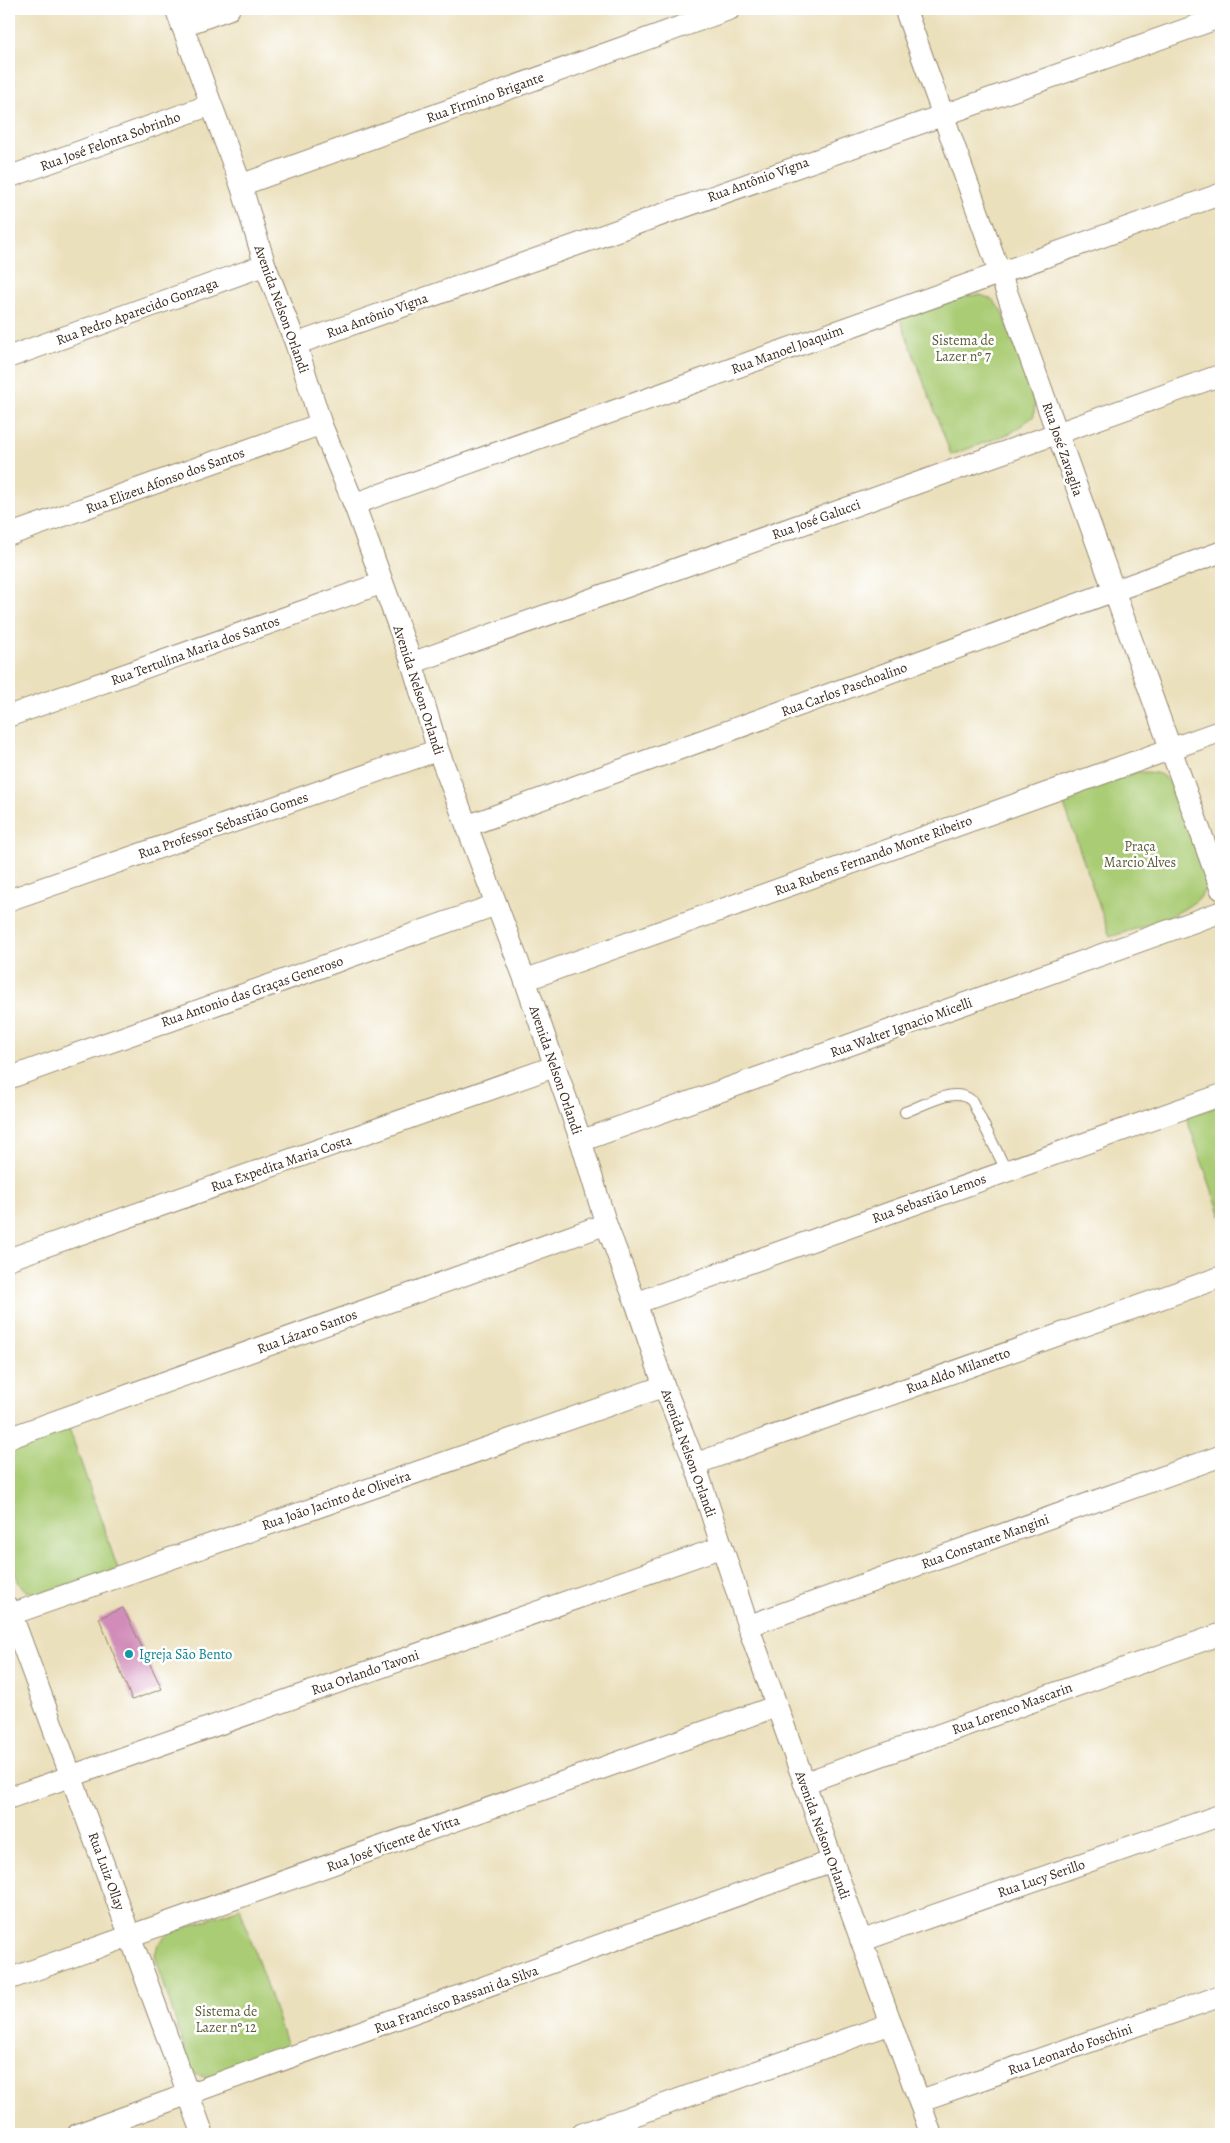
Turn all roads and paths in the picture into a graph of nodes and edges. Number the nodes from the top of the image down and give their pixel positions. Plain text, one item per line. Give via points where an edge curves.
1 (230, 9) edge
2 (730, 9) edge
3 (904, 9) edge
4 (179, 17) edge
5 (1221, 17) edge
6 (210, 105) junction
7 (944, 113) junction
8 (9, 177) edge
9 (241, 185) junction
10 (1221, 194) edge
11 (265, 265) junction
12 (1001, 272) junction
13 (296, 344) junction
14 (9, 357) edge
15 (1221, 375) edge
16 (321, 424) junction
17 (1058, 433) junction
18 (354, 504) junction
19 (9, 535) edge
20 (1221, 552) edge
21 (382, 583) junction
22 (1113, 591) junction
23 (412, 663) junction
24 (9, 716) edge
25 (1221, 731) edge
26 (1172, 748) junction
27 (438, 750) junction
28 (467, 826) junction
29 (1221, 889) edge
30 (9, 900) edge
31 (495, 905) junction
32 (1221, 912) edge
33 (525, 980) junction
34 (553, 1066) junction
35 (9, 1078) edge
36 (1221, 1095) edge
37 (905, 1112) dead end
38 (581, 1141) junction
39 (1006, 1170) junction
40 (606, 1224) junction
41 (9, 1259) edge
42 (1221, 1277) edge
43 (636, 1303) junction
44 (664, 1386) junction
45 (9, 1438) edge
46 (1221, 1456) edge
47 (695, 1464) junction
48 (722, 1547) junction
49 (9, 1612) edge
50 (748, 1626) junction
51 (1221, 1634) edge
52 (777, 1706) junction
53 (72, 1775) junction
54 (804, 1783) junction
55 (9, 1798) edge
56 (1221, 1815) edge
57 (832, 1861) junction
58 (130, 1936) junction
59 (861, 1942) junction
60 (9, 1979) edge
61 (1221, 1996) edge
62 (890, 2024) junction
63 (190, 2095) junction
64 (919, 2101) junction
65 (78, 2134) edge
66 (203, 2134) edge
67 (582, 2134) edge
68 (931, 2134) edge

1 - 4 street
2 - 9 street, Rua Firmino Brigante
3 - 7 street, Rua José Zavaglia
4 - 6 street, Avenida Nelson Orlandi
5 - 7 street, Rua Antônio Vigna
6 - 8 street, Rua José Felonta Sobrinho
6 - 9 street, Avenida Nelson Orlandi
7 - 12 street, Rua José Zavaglia
7 - 13 street, Rua Antônio Vigna
9 - 11 street, Avenida Nelson Orlandi
10 - 12 street, Rua Manoel Joaquim
11 - 13 street, Avenida Nelson Orlandi
11 - 14 street, Rua Pedro Aparecido Gonzaga
12 - 17 street, Rua José Zavaglia
12 - 18 street, Rua Manoel Joaquim
13 - 16 street, Avenida Nelson Orlandi
15 - 17 street, Rua José Galucci
16 - 18 street, Avenida Nelson Orlandi
16 - 19 street, Rua Elizeu Afonso dos Santos
17 - 22 street, Rua José Zavaglia
17 - 23 street, Rua José Galucci
18 - 21 street, Avenida Nelson Orlandi
20 - 22 street, Rua Carlos Paschoalino
21 - 23 street, Avenida Nelson Orlandi
21 - 24 street, Rua Tertulina Maria dos Santos
22 - 26 street, Rua José Zavaglia
22 - 28 street, Rua Carlos Paschoalino
23 - 27 street, Avenida Nelson Orlandi
25 - 26 street, Rua Rubens Fernando Monte Ribeiro
26 - 29 street, Rua José Zavaglia
26 - 33 street, Rua Rubens Fernando Monte Ribeiro
27 - 28 street, Avenida Nelson Orlandi
27 - 30 street, Rua Professor Sebastião Gomes
28 - 31 street, Avenida Nelson Orlandi
31 - 33 street, Avenida Nelson Orlandi
31 - 35 street, Rua Antonio das Graças Generoso
32 - 38 street, Rua Walter Ignacio Micelli
33 - 34 street, Avenida Nelson Orlandi
34 - 38 street, Avenida Nelson Orlandi
34 - 41 street, Rua Expedita Maria Costa
36 - 39 street, Rua Sebastião Lemos
37 - 39 lane via 955,1093 966,1094
38 - 40 street, Avenida Nelson Orlandi
39 - 43 street, Rua Sebastião Lemos
40 - 43 street, Avenida Nelson Orlandi
40 - 45 street, Rua Lázaro Santos
42 - 47 street, Rua Aldo Milanetto
43 - 44 street, Avenida Nelson Orlandi
44 - 47 street, Avenida Nelson Orlandi
44 - 49 street, Rua João Jacinto de Oliveira
46 - 50 street, Rua Constante Mangini
47 - 48 street, Avenida Nelson Orlandi
48 - 50 street, Avenida Nelson Orlandi
48 - 53 street, Rua Orlando Tavoni
49 - 53 street, Rua Luiz Ollay
50 - 52 street, Avenida Nelson Orlandi
51 - 54 street, Rua Lorenco Mascarin
52 - 54 street, Avenida Nelson Orlandi
52 - 58 street, Rua José Vicente de Vitta
53 - 55 street, Rua Orlando Tavoni
53 - 58 street, Rua Luiz Ollay
54 - 57 street, Avenida Nelson Orlandi
56 - 59 street, Rua Lucy Serillo
57 - 59 street, Avenida Nelson Orlandi
57 - 63 street, Rua Francisco Bassani da Silva
58 - 60 street, Rua José Vicente de Vitta
58 - 63 street, Rua Luiz Ollay
59 - 62 street, Avenida Nelson Orlandi
61 - 64 street, Rua Leonardo Foschini
62 - 64 street, Avenida Nelson Orlandi
62 - 67 street
63 - 65 street, Rua Francisco Bassani da Silva
63 - 66 street, Rua Luiz Ollay
64 - 68 street, Avenida Nelson Orlandi

